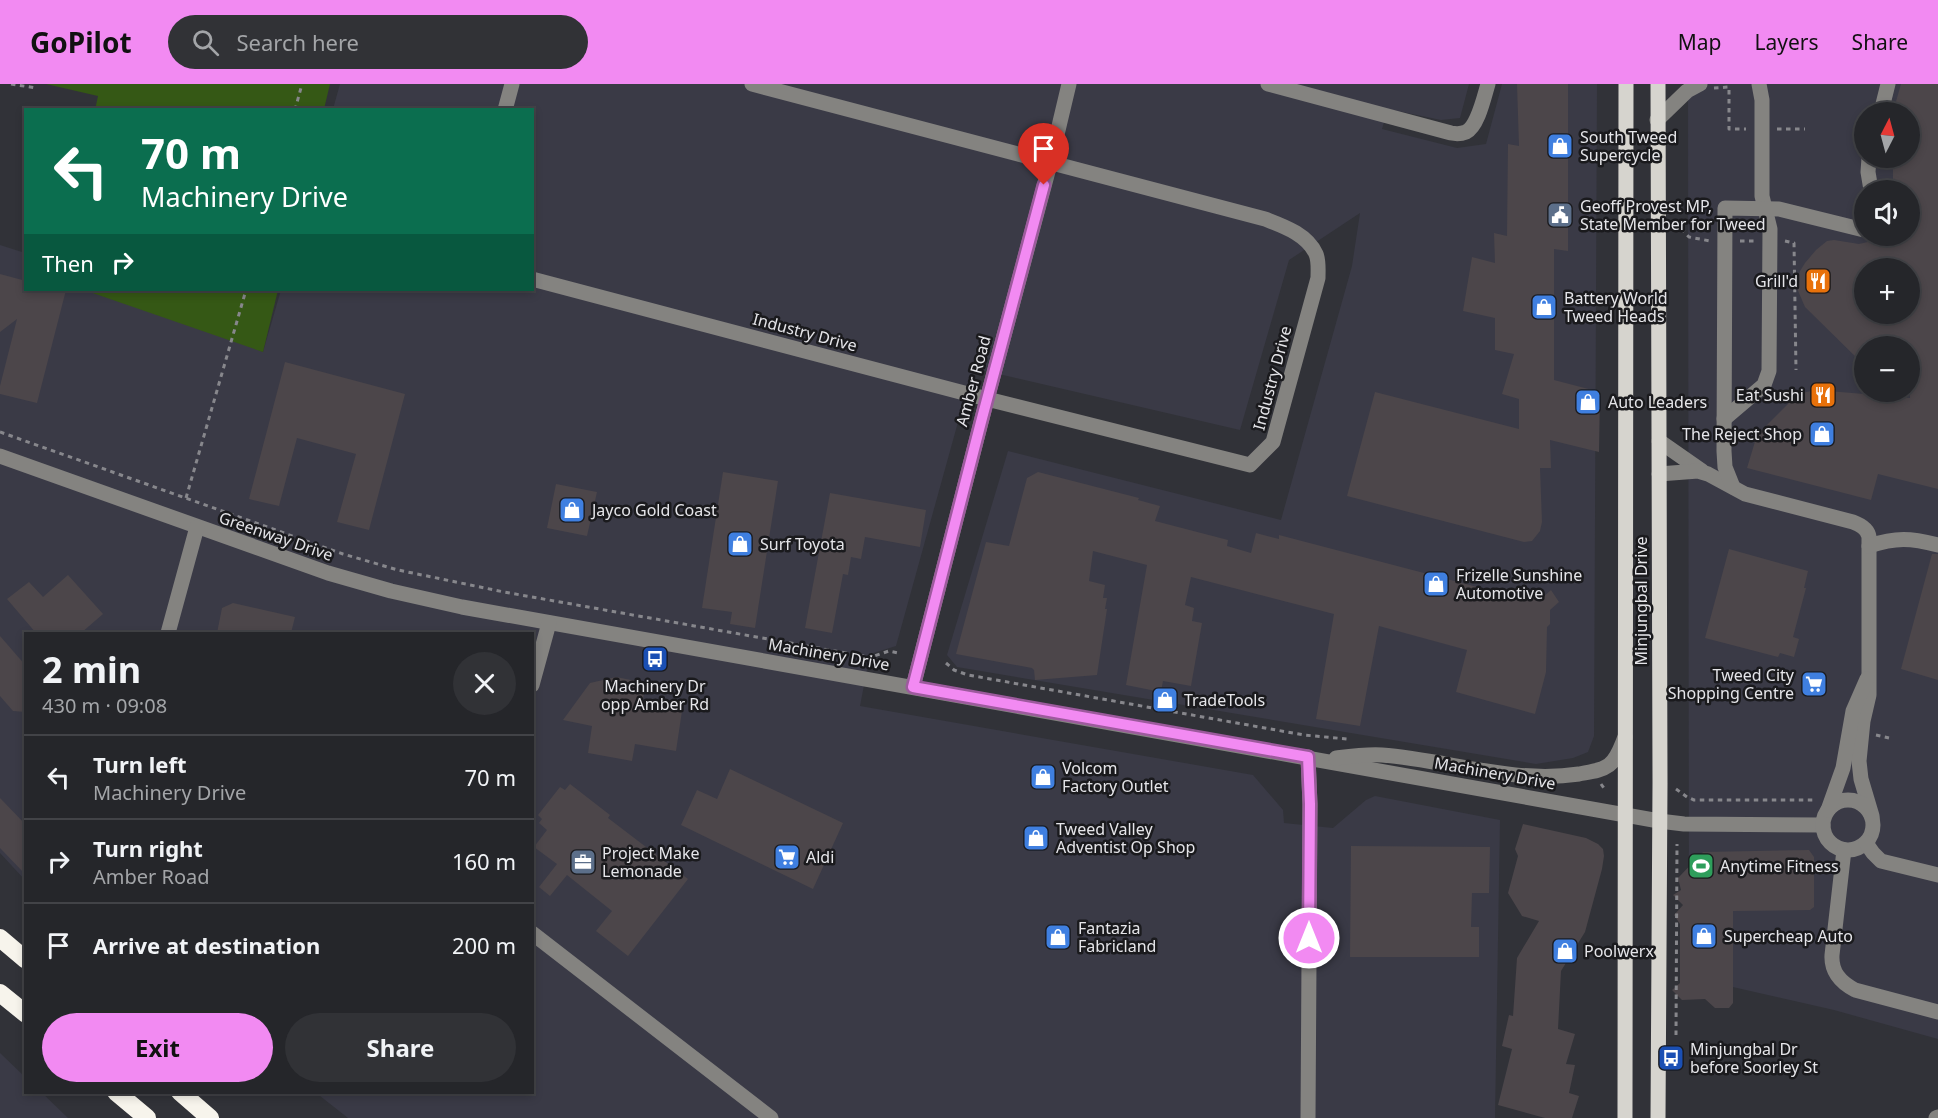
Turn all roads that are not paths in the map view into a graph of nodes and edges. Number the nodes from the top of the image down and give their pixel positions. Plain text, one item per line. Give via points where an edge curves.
1 (512, 84) edge
2 (752, 84) edge
3 (1069, 84) edge
4 (1268, 84) edge
5 (1488, 84) edge
6 (1626, 84) edge
7 (1658, 84) edge
8 (1759, 84) edge
9 (1765, 84) edge
10 (1888, 84) edge
11 (1706, 86) edge
12 (1762, 100) junction
13 (1884, 102) edge
14 (506, 108) edge
15 (1658, 120) junction
16 (1050, 164) junction
17 (1765, 208) junction
18 (1854, 228) edge
19 (534, 280) edge
20 (987, 399) junction
21 (1724, 419) junction
22 (1659, 441) junction
23 (1724, 451) junction
24 (0, 456) edge
25 (1659, 474) junction
26 (1706, 474) junction
27 (1733, 488) junction
28 (197, 527) junction
29 (1938, 545) edge
30 (1869, 546) junction
31 (549, 622) junction
32 (168, 632) edge
33 (1869, 667) junction
34 (534, 678) edge
35 (913, 687) junction
36 (1625, 735) junction
37 (1308, 757) junction
38 (1325, 760) junction
39 (1626, 815) junction
40 (1872, 816) junction
41 (1826, 818) junction
42 (1659, 822) junction
43 (1866, 843) junction
44 (1844, 850) junction
45 (1938, 875) edge
46 (534, 935) edge
47 (0, 938) edge
48 (24, 958) edge
49 (0, 993) edge
50 (24, 1012) edge
51 (1938, 1012) edge
52 (118, 1094) edge
53 (182, 1094) edge
54 (147, 1118) edge
55 (210, 1118) edge
56 (771, 1118) edge
57 (1308, 1118) edge
58 (1625, 1118) edge
59 (1658, 1118) edge

1 - 14 street
2 - 16 street, Industry Drive
3 - 16 street, Amber Road
4 - 5 street via 1459,134 1474,124
6 - 36 main road, Minjungbal Drive
7 - 15 main road, Minjungbal Drive
8 - 12 street
9 - 12 street
10 - 13 street
11 - 15 street via 1687,91
12 - 17 street
15 - 22 main road, Minjungbal Drive
16 - 20 street, Amber Road
16 - 20 street, Industry Drive via 1264,219 1293,230 1316,254 1318,278 1273,442 1250,465
17 - 18 street
17 - 21 street via 1770,229 1769,374 1762,387
17 - 21 street via 1725,208
19 - 20 street, Industry Drive
20 - 35 street, Amber Road
21 - 23 street
22 - 25 main road, Minjungbal Drive
22 - 26 street
23 - 26 street
23 - 27 street
24 - 28 street, Greenway Drive
25 - 26 street
25 - 42 main road, Minjungbal Drive
26 - 27 street
27 - 30 street via 1857,524 1869,534
28 - 31 street, Greenway Drive via 391,591
28 - 32 street
29 - 30 street via 1903,538
30 - 33 street
31 - 34 street
31 - 35 street, Machinery Drive
33 - 40 street via 1859,761
33 - 41 street via 1853,711 1843,768
35 - 37 street, Machinery Drive
36 - 38 street, Machinery Drive via 1610,765 1571,775 1518,776 1373,754
36 - 39 main road, Minjungbal Drive
37 - 38 street, Machinery Drive
37 - 57 street
38 - 39 street, Machinery Drive
39 - 42 street, Machinery Drive
39 - 58 main road, Minjungbal Drive
40 - 41 street via 1863,804 1849,800 1835,804
40 - 43 street via 1873,830
41 - 42 street, Machinery Drive
41 - 44 street via 1825,835
42 - 59 main road, Minjungbal Drive
43 - 44 street
43 - 45 street via 1881,861
44 - 51 street via 1831,963 1836,975 1858,991
46 - 56 street
47 - 48 highway
49 - 50 highway
52 - 54 highway
53 - 55 highway

